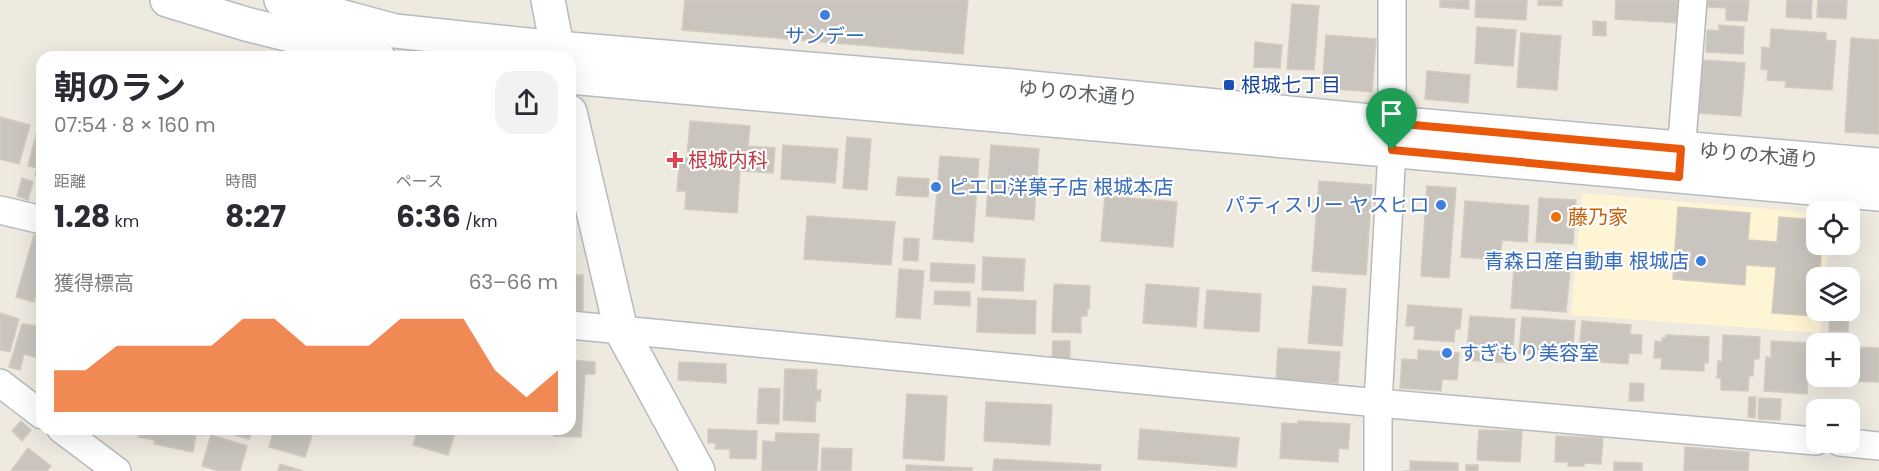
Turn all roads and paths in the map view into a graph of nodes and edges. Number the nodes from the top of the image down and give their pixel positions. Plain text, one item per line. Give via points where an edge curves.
1 (167, 0) edge
2 (281, 0) edge
3 (548, 0) edge
4 (1392, 0) edge
5 (1693, 0) edge
6 (354, 51) edge
7 (506, 51) edge
8 (560, 51) edge
9 (576, 62) edge
10 (1391, 136) junction
11 (576, 138) edge
12 (1680, 163) junction
13 (1879, 165) edge
14 (1879, 194) edge
15 (0, 210) edge
16 (36, 219) edge
17 (576, 326) edge
18 (621, 330) junction
19 (0, 383) edge
20 (1378, 403) junction
21 (36, 410) edge
22 (69, 435) edge
23 (1806, 440) edge
24 (1860, 444) edge
25 (1879, 446) edge
26 (117, 471) edge
27 (698, 471) edge
28 (1378, 471) edge

1 - 6 street
2 - 7 street, ゆりの木通り via 395,31
3 - 8 street
4 - 10 street
5 - 12 street
9 - 10 street, ゆりの木通り via 1013,86
10 - 12 street, ゆりの木通り
10 - 20 street
11 - 18 street
12 - 13 street, ゆりの木通り
12 - 14 street, ゆりの木通り
15 - 16 street
17 - 18 street
18 - 20 street
18 - 27 street
19 - 21 street
20 - 23 street
20 - 28 street
22 - 26 street
24 - 25 street

